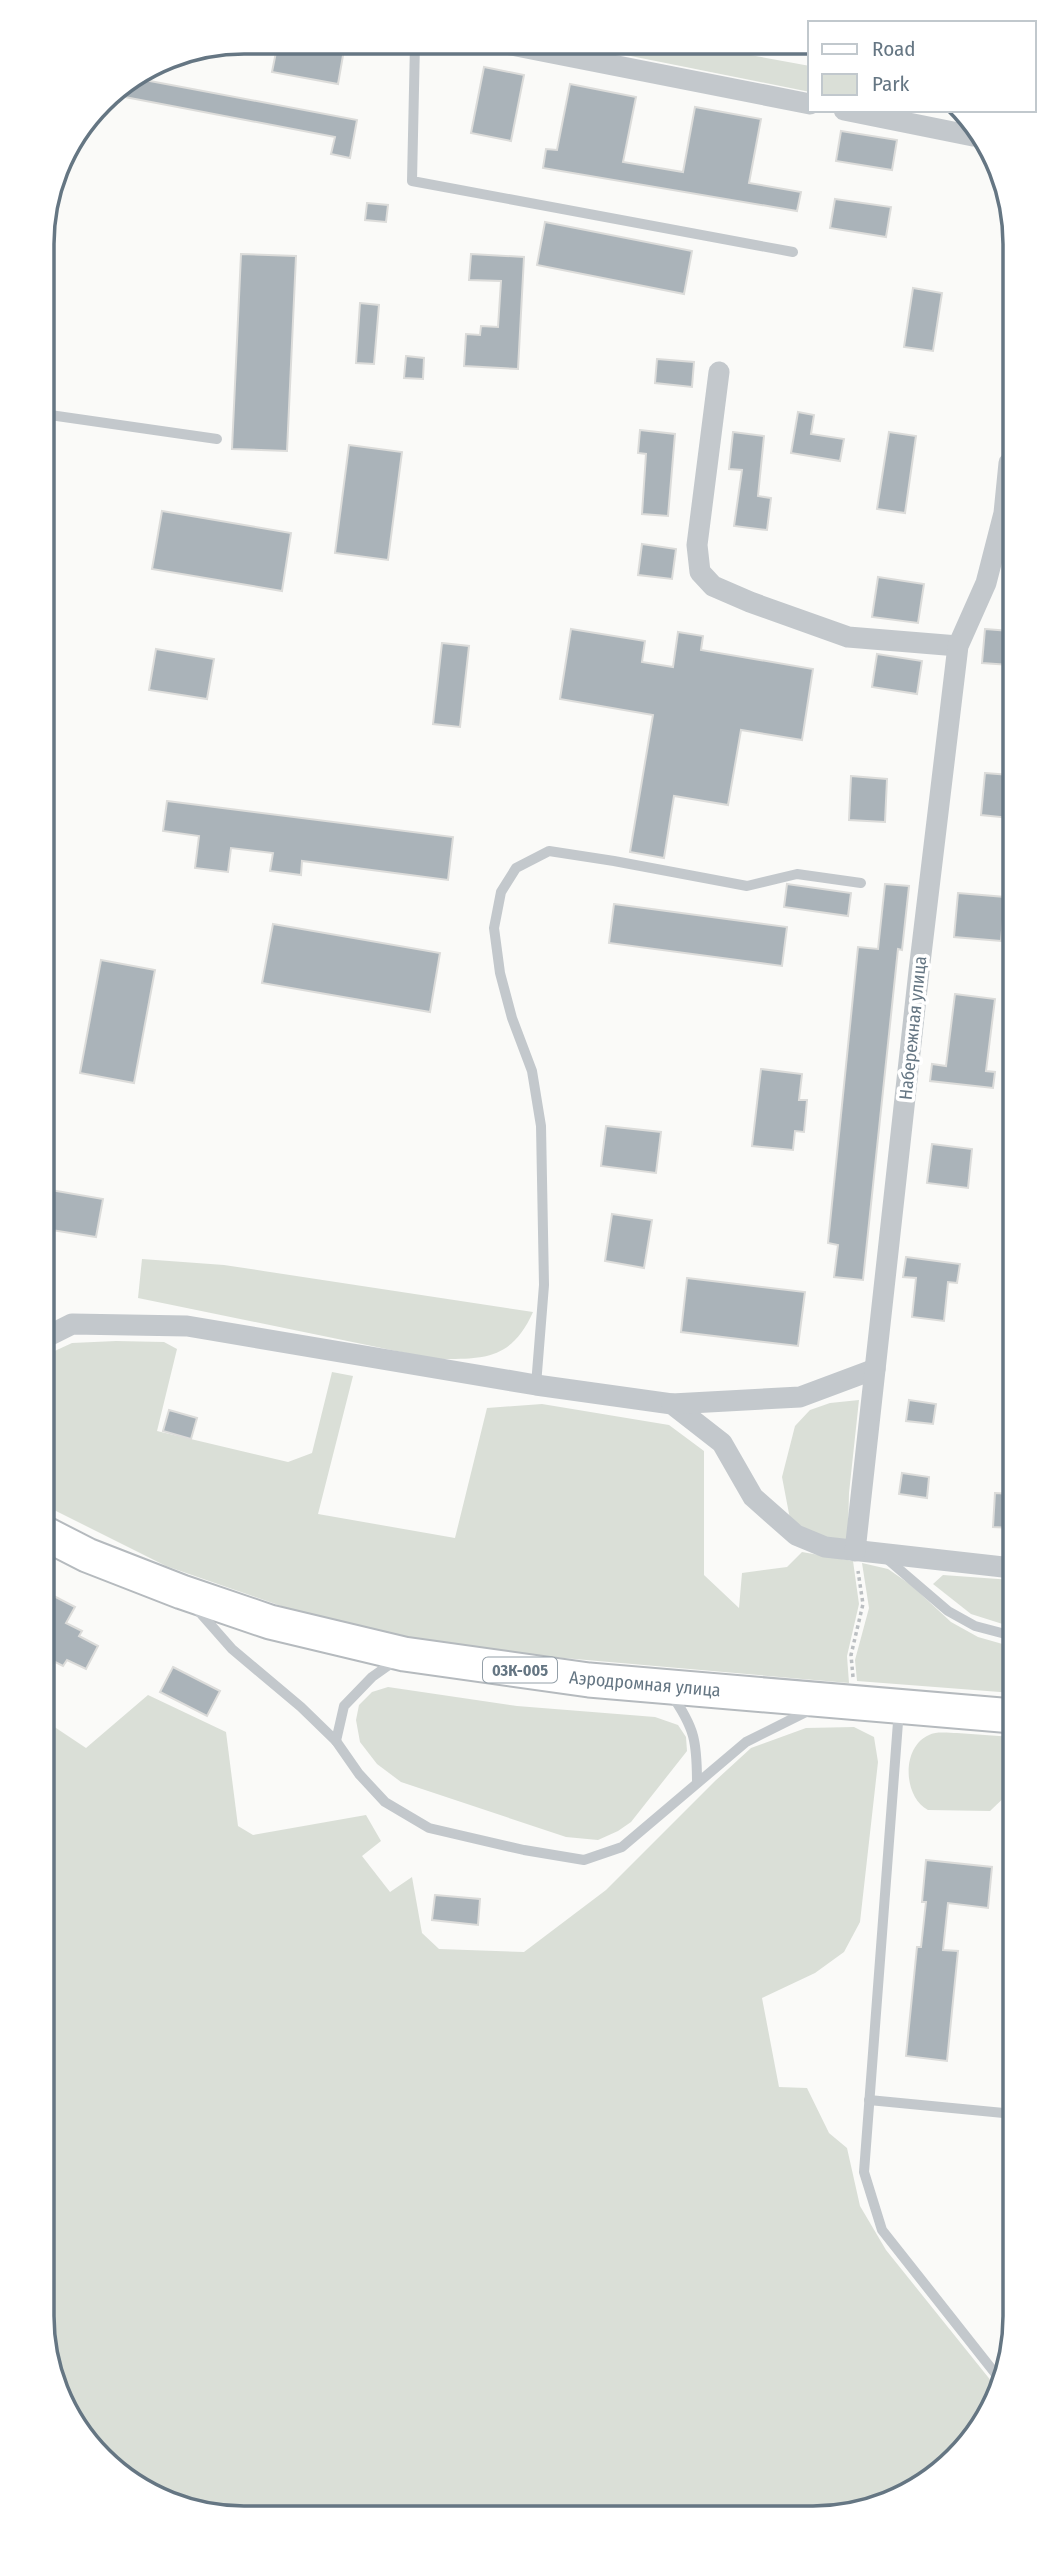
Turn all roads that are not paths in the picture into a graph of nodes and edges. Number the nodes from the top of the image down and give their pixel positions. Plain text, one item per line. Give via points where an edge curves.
1 (415, 54) edge
2 (557, 54) edge
3 (808, 104) edge
4 (854, 112) edge
5 (968, 135) edge
6 (793, 252) dead end
7 (719, 372) dead end
8 (55, 416) edge
9 (218, 439) dead end
10 (1003, 527) edge
11 (958, 646) junction
12 (862, 883) dead end
13 (54, 1332) edge
14 (875, 1369) junction
15 (536, 1385) junction
16 (672, 1404) junction
17 (54, 1538) edge
18 (855, 1551) junction
19 (882, 1554) junction
20 (1002, 1567) edge
21 (182, 1592) junction
22 (1002, 1633) edge
23 (404, 1654) junction
24 (666, 1687) junction
25 (842, 1702) junction
26 (899, 1707) junction
27 (1002, 1715) edge
28 (336, 1741) junction
29 (697, 1783) junction
30 (869, 2099) junction
31 (1002, 2113) edge
32 (994, 2372) edge

1 - 6 lane via 412,181
2 - 3 street
4 - 5 street
7 - 11 street via 697,545 700,572 713,586 848,637
8 - 9 lane
10 - 11 street, Набережная улица via 986,583
11 - 14 street, Набережная улица
12 - 15 lane via 797,874 747,886 549,851 516,868 501,892 494,928 500,973 532,1072 541,1126 544,1285
13 - 15 street via 72,1324 187,1326
14 - 16 street via 800,1397
14 - 18 street, Набережная улица
15 - 16 street
16 - 18 street via 722,1443 753,1497 796,1535 825,1547
17 - 21 main road, Аэродромная улица / 03К-005
18 - 19 street
19 - 20 street
19 - 22 lane via 948,1611 975,1626
21 - 23 main road, Аэродромная улица / 03К-005 via 270,1622
21 - 28 lane via 232,1649
23 - 24 main road, Аэродромная улица / 03К-005
23 - 28 lane via 372,1676 344,1706
24 - 25 main road, Аэродромная улица / 03К-005
24 - 29 lane via 688,1719 697,1748
25 - 26 main road, Аэродромная улица / 03К-005
25 - 29 lane via 746,1742
26 - 27 main road, Аэродромная улица / 03К-005
26 - 30 lane
28 - 29 lane via 385,1802 429,1828 584,1860 622,1847
30 - 31 lane
30 - 32 lane via 864,2172 882,2230

